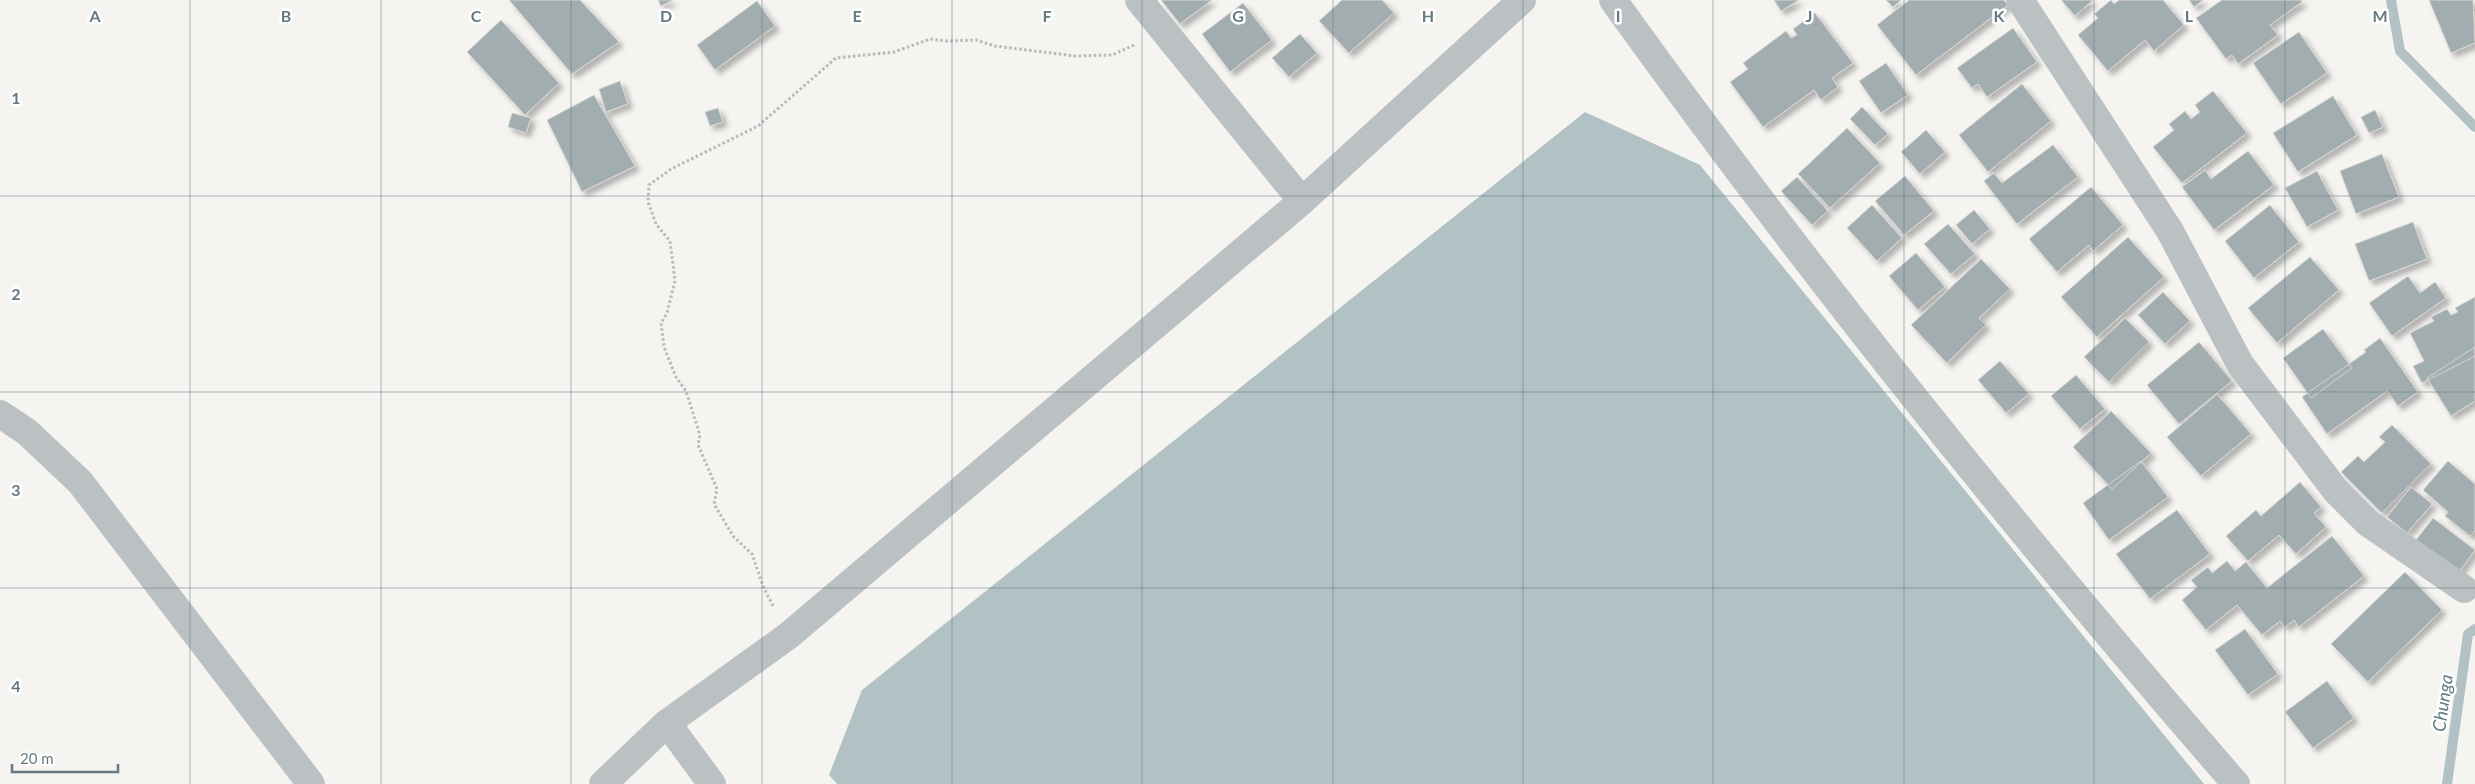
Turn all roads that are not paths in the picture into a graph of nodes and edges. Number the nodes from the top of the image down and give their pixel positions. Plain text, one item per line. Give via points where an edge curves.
1 (1139, 0) edge
2 (1522, 0) edge
3 (1613, 0) edge
4 (2020, 0) edge
5 (1302, 201) junction
6 (0, 414) edge
7 (2464, 589) dead end
8 (667, 723) junction
9 (311, 784) edge
10 (603, 784) edge
11 (712, 784) edge
12 (2236, 784) edge

1 - 5 street
2 - 5 street
3 - 12 street via 1714,141 1970,468
4 - 7 street via 2170,231 2240,364 2336,492 2368,523
5 - 8 street via 788,636
6 - 9 street via 27,432 80,482
8 - 10 street
8 - 11 street

